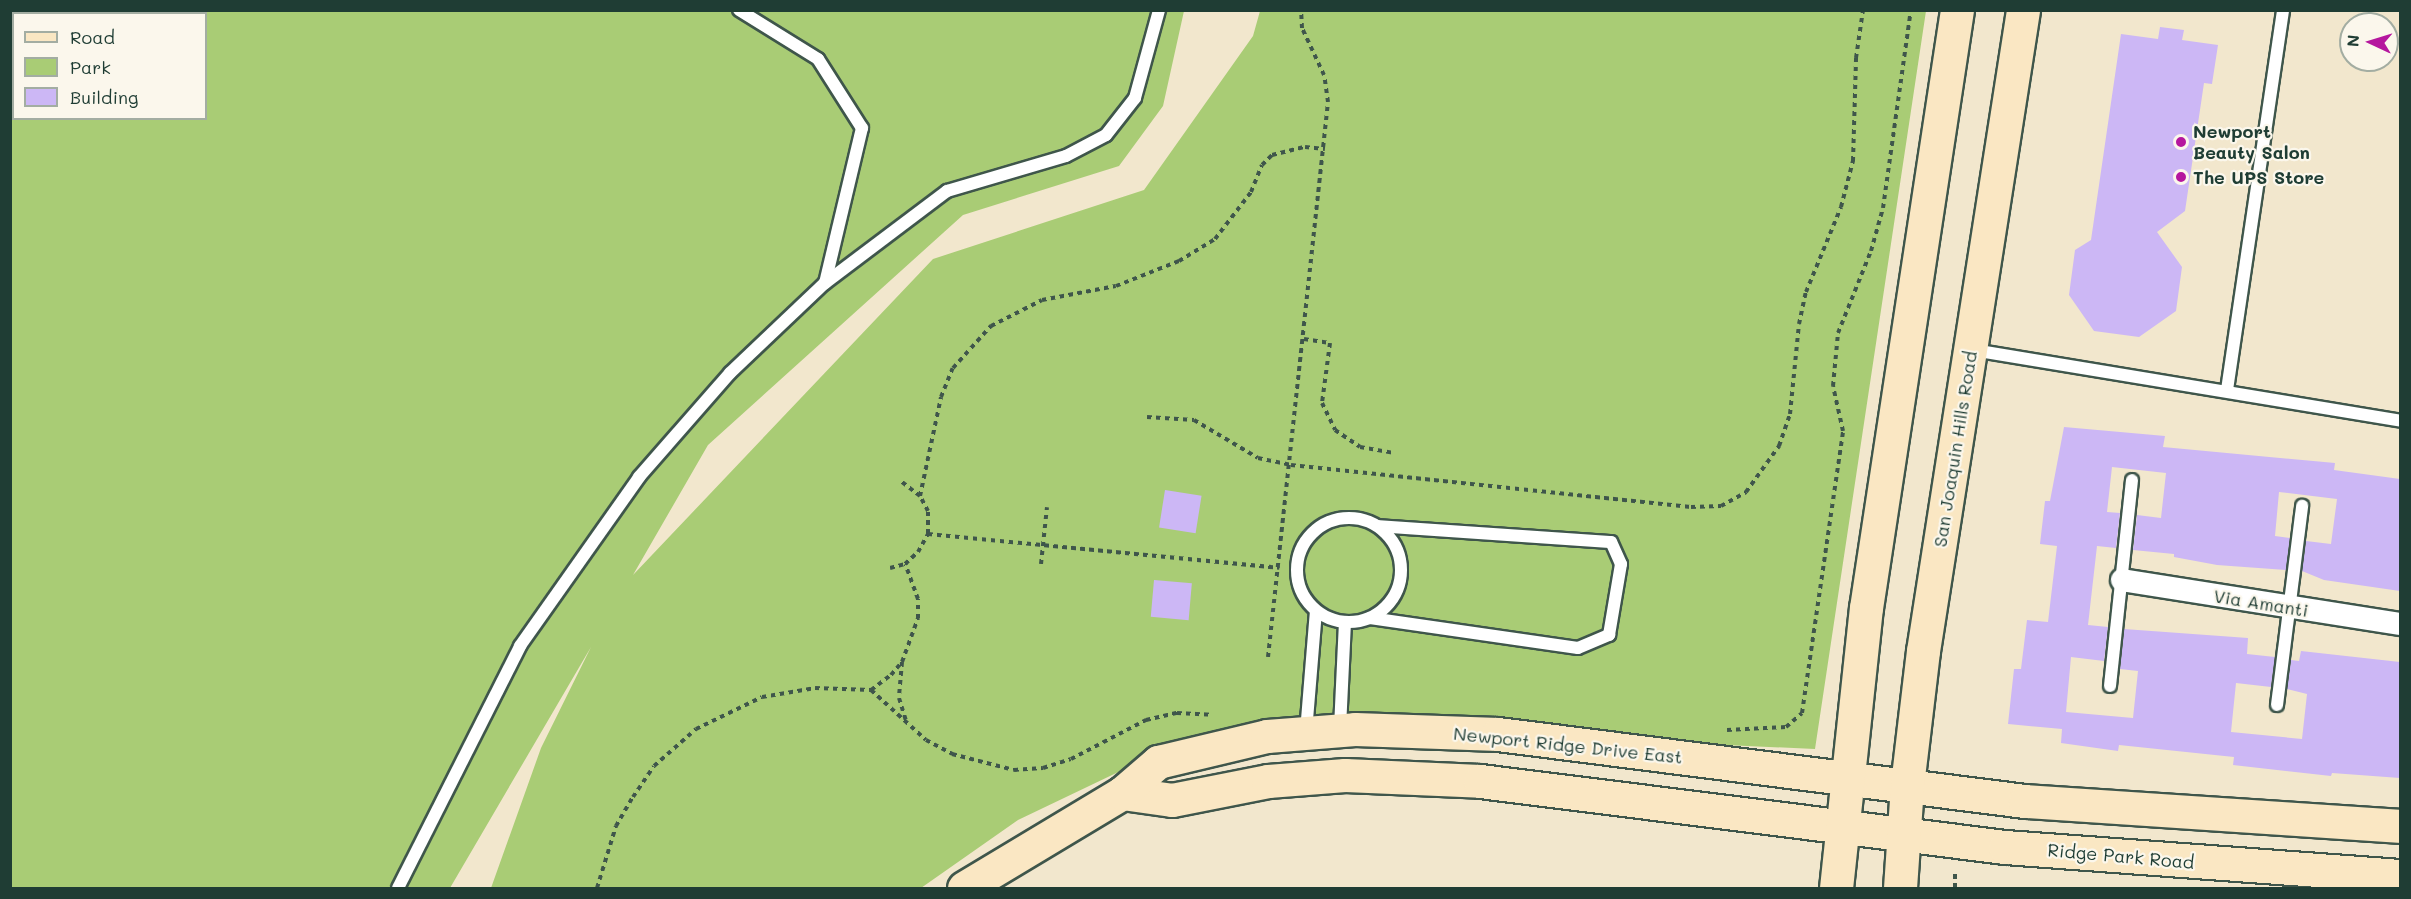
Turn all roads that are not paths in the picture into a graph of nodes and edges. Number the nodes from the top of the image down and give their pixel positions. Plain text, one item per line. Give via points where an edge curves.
1 (739, 10) edge
2 (1159, 10) edge
3 (1957, 10) edge
4 (2023, 10) edge
5 (2283, 10) edge
6 (825, 283) junction
7 (1971, 350) junction
8 (2227, 390) junction
9 (2400, 421) edge
10 (2132, 480) dead end
11 (2302, 506) dead end
12 (1379, 526) junction
13 (2122, 580) junction
14 (2288, 607) junction
15 (1316, 611) junction
16 (1370, 618) junction
17 (1345, 622) junction
18 (2400, 624) edge
19 (2110, 686) dead end
20 (2277, 705) dead end
21 (1340, 730) junction
22 (1306, 732) junction
23 (1849, 777) junction
24 (1907, 785) junction
25 (1122, 793) junction
26 (1843, 825) junction
27 (2400, 826) edge
28 (1904, 833) junction
29 (2400, 876) edge
30 (398, 888) edge
31 (964, 888) edge
32 (1836, 888) edge
33 (1900, 888) edge

1 - 6 lane via 818,59 862,128
2 - 6 lane via 1135,98 1107,135 1066,156 946,191
3 - 23 street via 1866,608
4 - 7 street, San Joaquin Hills Road
5 - 8 lane
6 - 30 lane via 730,373 639,477 520,646
7 - 8 lane
7 - 24 street, San Joaquin Hills Road via 1923,651
8 - 9 lane
10 - 13 lane
11 - 14 lane
12 - 15 lane via 1360,518 1340,517 1322,524 1307,538 1298,556 1296,576 1303,595
12 - 16 lane via 1394,543 1401,564 1399,586 1388,605
12 - 16 lane via 1611,542 1621,564 1609,635 1578,648
13 - 14 street, Via Amanti
13 - 19 lane
14 - 18 street, Via Amanti
14 - 20 lane
15 - 17 lane
15 - 22 lane
16 - 17 lane
17 - 21 lane
21 - 22 street, Newport Ridge Drive East
21 - 23 street, Newport Ridge Drive East via 1498,734
22 - 25 street, Newport Ridge Drive East via 1267,736 1158,762
23 - 24 street
23 - 26 street
24 - 27 street via 2025,801
24 - 28 street, San Joaquin Hills Road
25 - 26 street via 1172,800 1268,781 1345,775 1431,778
25 - 31 street, Newport Ridge Drive East
26 - 28 street, Ridge Park Road
26 - 32 street
28 - 29 street, Ridge Park Road via 2005,847
28 - 33 street, San Joaquin Hills Road

